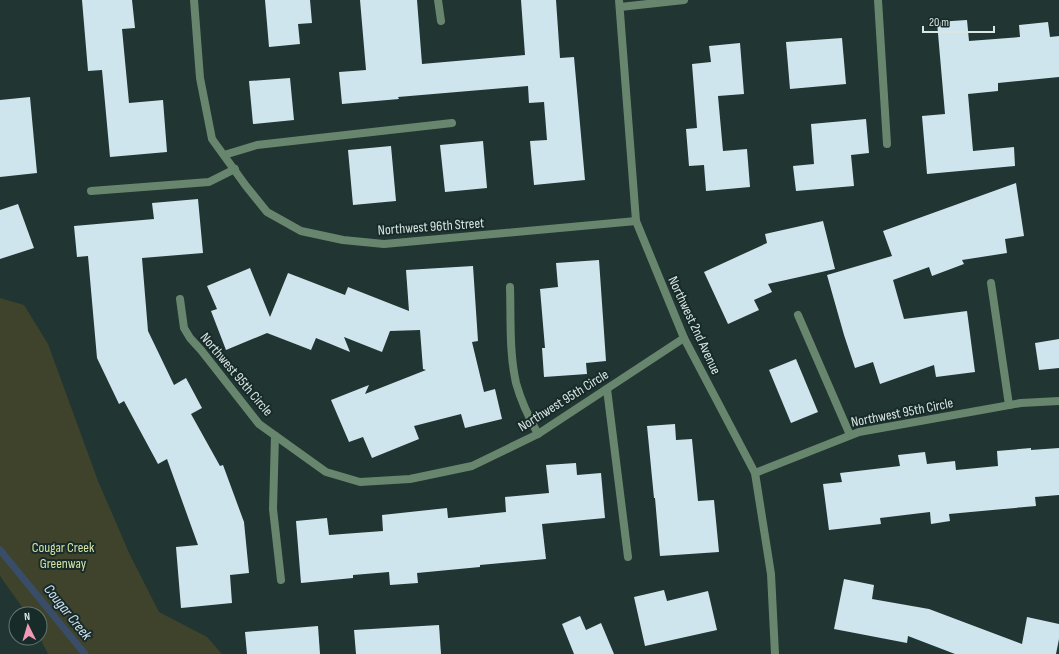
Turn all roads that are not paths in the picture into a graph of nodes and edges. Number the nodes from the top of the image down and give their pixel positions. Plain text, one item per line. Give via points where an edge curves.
1 (194, 0) edge
2 (438, 0) edge
3 (684, 0) edge
4 (878, 0) edge
5 (619, 4) edge
6 (440, 22) dead end
7 (452, 123) dead end
8 (887, 144) dead end
9 (224, 155) junction
10 (234, 169) junction
11 (91, 191) dead end
12 (636, 221) junction
13 (991, 282) dead end
14 (510, 286) dead end
15 (180, 299) dead end
16 (798, 315) dead end
17 (684, 338) junction
18 (607, 389) junction
19 (1059, 401) edge
20 (1009, 405) junction
21 (538, 434) junction
22 (850, 435) junction
23 (275, 436) junction
24 (755, 473) junction
25 (628, 557) dead end
26 (281, 580) dead end
27 (775, 654) edge

1 - 9 street, Northwest 96th Street via 200,78 212,139
2 - 6 street
3 - 5 street
4 - 8 street
5 - 12 street, Northwest 2nd Avenue
7 - 9 street via 258,145
9 - 10 street, Northwest 96th Street
10 - 11 street via 209,182
10 - 12 street, Northwest 96th Street via 268,212 301,231 343,240 384,244
12 - 17 street, Northwest 2nd Avenue
13 - 20 street
14 - 21 street via 512,351 516,382 525,411
15 - 23 street, Northwest 95th Circle via 184,328 190,338 259,424
16 - 22 street
17 - 18 street, Northwest 95th Circle
17 - 24 street, Northwest 2nd Avenue
18 - 21 street, Northwest 95th Circle
18 - 25 street
19 - 20 street, Northwest 95th Circle
20 - 22 street, Northwest 95th Circle
21 - 23 street, Northwest 95th Circle via 472,466 410,479 360,482 326,472
22 - 24 street, Northwest 95th Circle
23 - 26 street via 273,509
24 - 27 street, Northwest 2nd Avenue via 771,574

